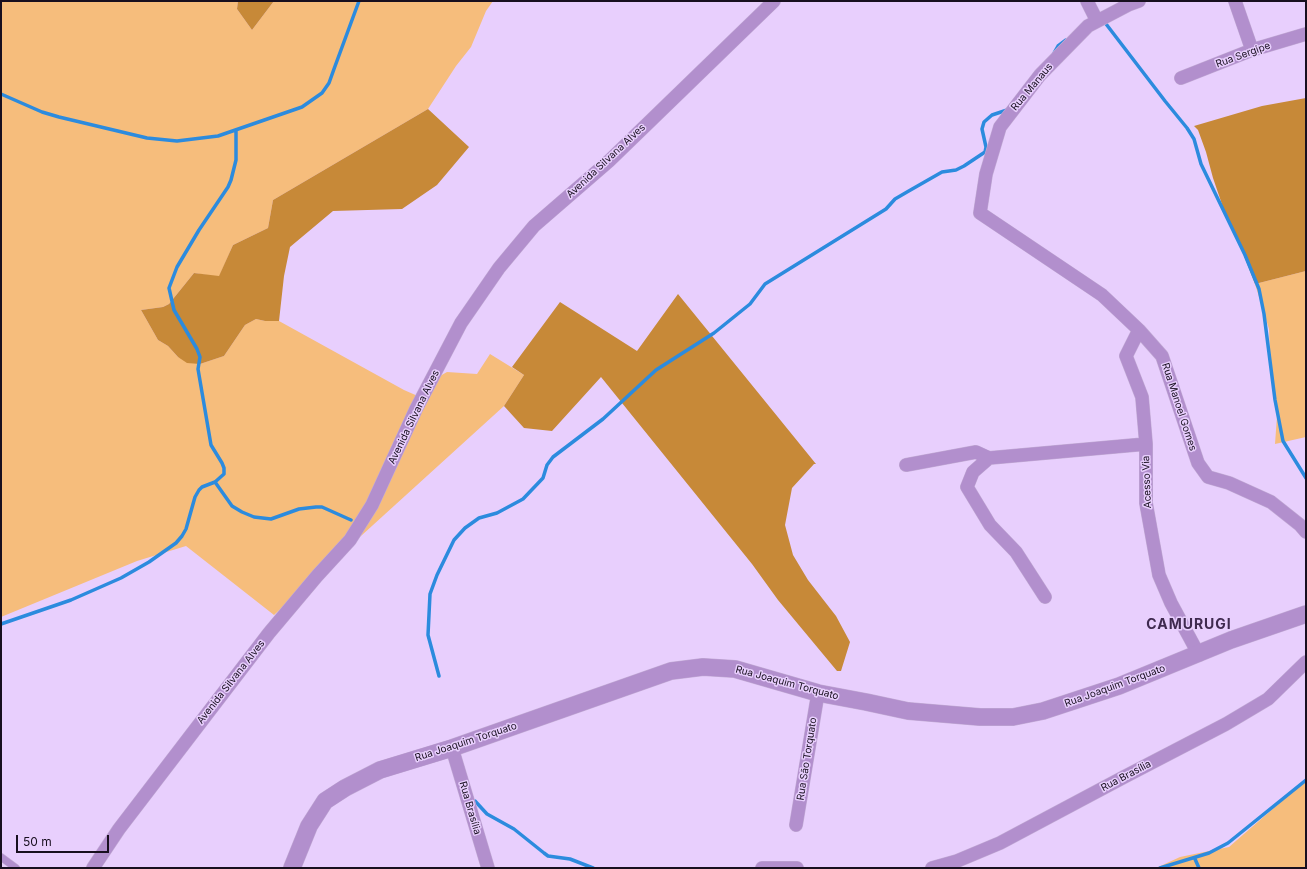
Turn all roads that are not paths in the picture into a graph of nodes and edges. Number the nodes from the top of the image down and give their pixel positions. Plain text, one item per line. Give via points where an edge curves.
1 (774, 1) edge
2 (1087, 1) edge
3 (1139, 1) edge
4 (1235, 1) edge
5 (1098, 21) junction
6 (1306, 34) edge
7 (1252, 50) junction
8 (1181, 78) dead end
9 (980, 213) joint
10 (1139, 330) junction
11 (1146, 444) junction
12 (989, 458) junction
13 (906, 465) dead end
14 (1304, 527) edge
15 (1045, 597) dead end
16 (1306, 614) edge
17 (1198, 654) junction
18 (1306, 662) edge
19 (818, 693) junction
20 (452, 748) junction
21 (796, 825) dead end
22 (1, 857) edge
23 (16, 868) edge
24 (93, 868) edge
25 (292, 868) edge
26 (488, 868) edge
27 (762, 868) edge
28 (797, 868) edge
29 (932, 868) edge

1 - 24 street, Avenida Silvana Alves via 608,161 534,226 499,268 461,323 416,409 372,505 350,540 264,639 118,829
2 - 5 street
3 - 5 street, Rua Manaus
4 - 7 street
5 - 9 street, Rua Manaus via 1088,26 1040,75 1000,126 986,174
6 - 7 street, Rua Sergipe
7 - 8 street, Rua Sergipe
9 - 10 street, Rua Manoel Gomes via 1102,296
10 - 11 street, Acesso Via via 1126,356 1142,397
10 - 14 street, Rua Manoel Gomes via 1162,356 1198,463 1208,477 1229,483 1271,502
11 - 12 street
11 - 17 street, Acesso Via via 1146,502 1159,575
12 - 13 street via 976,452
12 - 15 street via 974,472 967,487 990,525 1016,552
16 - 17 street, Rua Joaquim Torquato
17 - 19 street, Rua Joaquim Torquato via 1119,686 1043,711 1013,717 908,711
18 - 29 street, Rua Brasília via 1268,699 1226,724 1000,843 957,861
19 - 20 street, Rua Joaquim Torquato via 735,668 703,667 671,671
19 - 21 street, Rua São Torquato
20 - 25 street, Rua Joaquim Torquato via 380,770 325,801 309,826
20 - 26 street, Rua Brasília
22 - 23 lane
27 - 28 street

